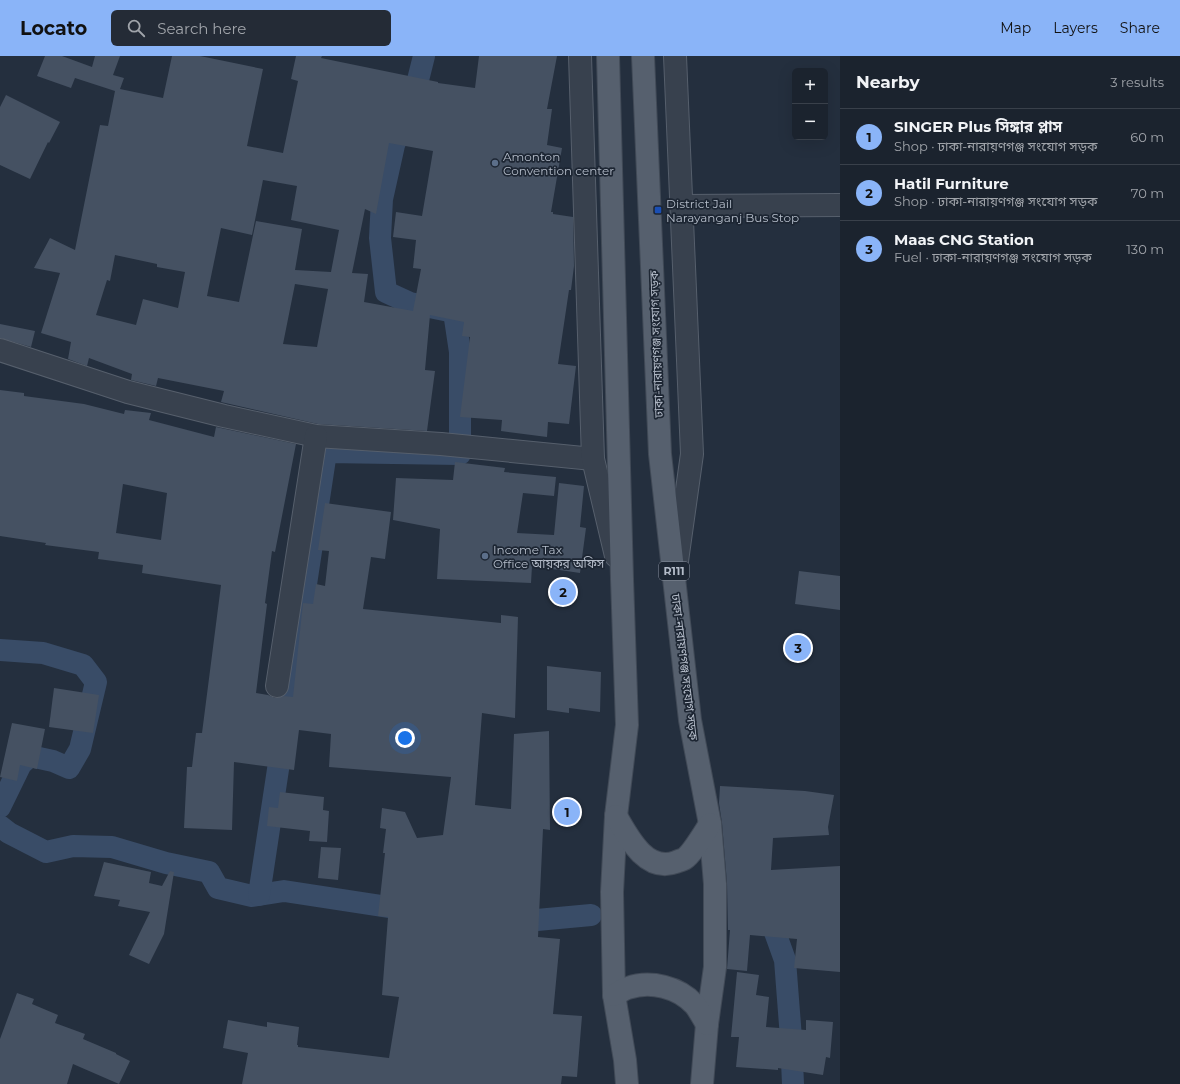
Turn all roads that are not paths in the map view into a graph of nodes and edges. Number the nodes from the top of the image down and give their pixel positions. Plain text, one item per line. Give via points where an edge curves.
1 (580, 56) edge
2 (608, 56) edge
3 (643, 56) edge
4 (675, 56) edge
5 (840, 205) edge
6 (681, 206) junction
7 (0, 350) edge
8 (316, 436) junction
9 (593, 459) junction
10 (622, 579) junction
11 (675, 579) junction
12 (277, 686) dead end
13 (616, 816) junction
14 (710, 824) junction
15 (614, 995) junction
16 (707, 1024) junction
17 (627, 1084) edge
18 (702, 1084) edge

1 - 9 street
2 - 10 main road
3 - 11 main road, ঢাকা-নারায়ণগঞ্জ সংযোগ সড়ক / R111 via 660,454
4 - 6 street
5 - 6 street
6 - 11 street via 692,454
7 - 8 street via 128,392
8 - 9 street via 441,444
8 - 12 street
9 - 10 street
10 - 13 main road via 627,725
11 - 14 main road, ঢাকা-নারায়ণগঞ্জ সংযোগ সড়ক / R111 via 690,720
13 - 14 main road via 644,856 655,864 668,865 685,859
13 - 15 main road via 612,892
14 - 16 main road, ঢাকা-নারায়ণগঞ্জ সংযোগ সড়ক / R111 via 715,884 715,966
15 - 16 main road via 638,985 668,988 694,1005
15 - 17 main road
16 - 18 main road, ঢাকা-নারায়ণগঞ্জ সংযোগ সড়ক / R111

